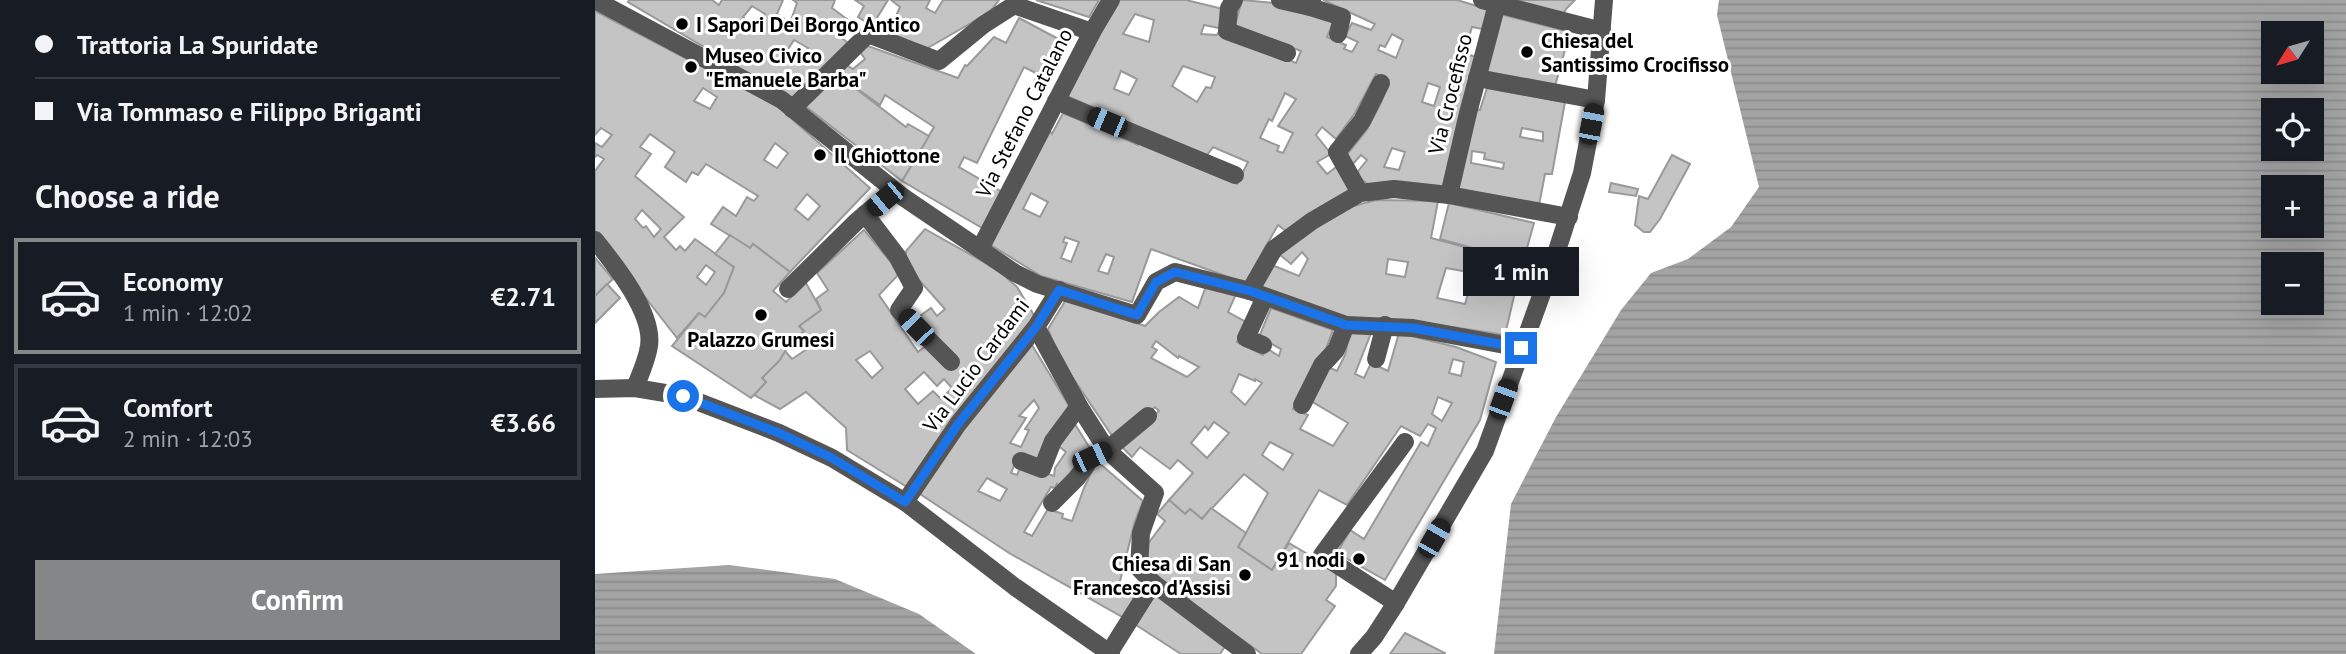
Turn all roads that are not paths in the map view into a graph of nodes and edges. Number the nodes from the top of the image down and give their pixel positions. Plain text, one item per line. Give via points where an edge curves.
1 (595, 0) edge
2 (1111, 0) edge
3 (1234, 0) edge
4 (1280, 0) edge
5 (1604, 0) edge
6 (1489, 2) edge
7 (1311, 3) edge
8 (620, 5) edge
9 (1602, 31) junction
10 (1092, 32) junction
11 (1338, 34) dead end
12 (1287, 53) dead end
13 (1477, 78) junction
14 (1381, 83) dead end
15 (1596, 100) junction
16 (1056, 101) junction
17 (792, 109) junction
18 (1235, 175) dead end
19 (894, 190) junction
20 (1360, 193) junction
21 (1449, 195) junction
22 (866, 215) junction
23 (1569, 217) junction
24 (595, 240) edge
25 (980, 249) junction
26 (788, 289) dead end
27 (1059, 290) junction
28 (1257, 294) junction
29 (1346, 325) junction
30 (1385, 326) junction
31 (1036, 327) junction
32 (1263, 345) dead end
33 (1521, 348) junction
34 (1375, 359) dead end
35 (951, 362) dead end
36 (635, 388) junction
37 (595, 389) edge
38 (1303, 405) dead end
39 (1079, 406) junction
40 (1148, 416) dead end
41 (1405, 442) dead end
42 (1107, 450) junction
43 (1021, 461) dead end
44 (905, 502) junction
45 (1052, 503) dead end
46 (1153, 583) junction
47 (1396, 603) junction
48 (1110, 653) edge
49 (1247, 654) edge
50 (1359, 654) edge

1 - 8 street
2 - 10 street, Via Stefano Catalano
3 - 12 street via 1227,31
4 - 7 street
5 - 9 street
6 - 9 street
6 - 13 street, Via Crocefisso
7 - 11 street via 1342,17
8 - 17 street
9 - 15 street
10 - 16 street, Via Stefano Catalano
10 - 17 street via 1014,5 939,61 868,34
13 - 15 street
13 - 21 street, Via Crocefisso
14 - 20 street via 1362,121 1337,152
15 - 23 street
16 - 18 street
16 - 25 street, Via Stefano Catalano
17 - 19 street
19 - 22 street
19 - 25 street
20 - 21 street via 1394,189
20 - 28 street via 1274,249
21 - 23 street
22 - 26 street
22 - 35 street via 914,288 899,310
23 - 33 street
24 - 36 street via 632,293 649,329 649,346
25 - 27 street via 1015,273
27 - 28 street via 1137,315 1156,282 1175,272
27 - 31 street, Via Lucio Cardami
28 - 29 street
28 - 32 street via 1246,338
29 - 30 street
29 - 38 street
30 - 33 street
30 - 34 street
31 - 39 street
31 - 44 street, Via Lucio Cardami via 958,424
33 - 47 street via 1485,451
36 - 37 street
36 - 44 street via 683,396 779,433 832,458
39 - 42 street
39 - 43 street via 1053,441 1042,468
40 - 42 street
41 - 47 street via 1322,555
42 - 45 street via 1092,457
42 - 46 street via 1156,493 1140,534 1139,568
44 - 48 street via 1036,603
46 - 48 street
46 - 49 street
47 - 50 street

